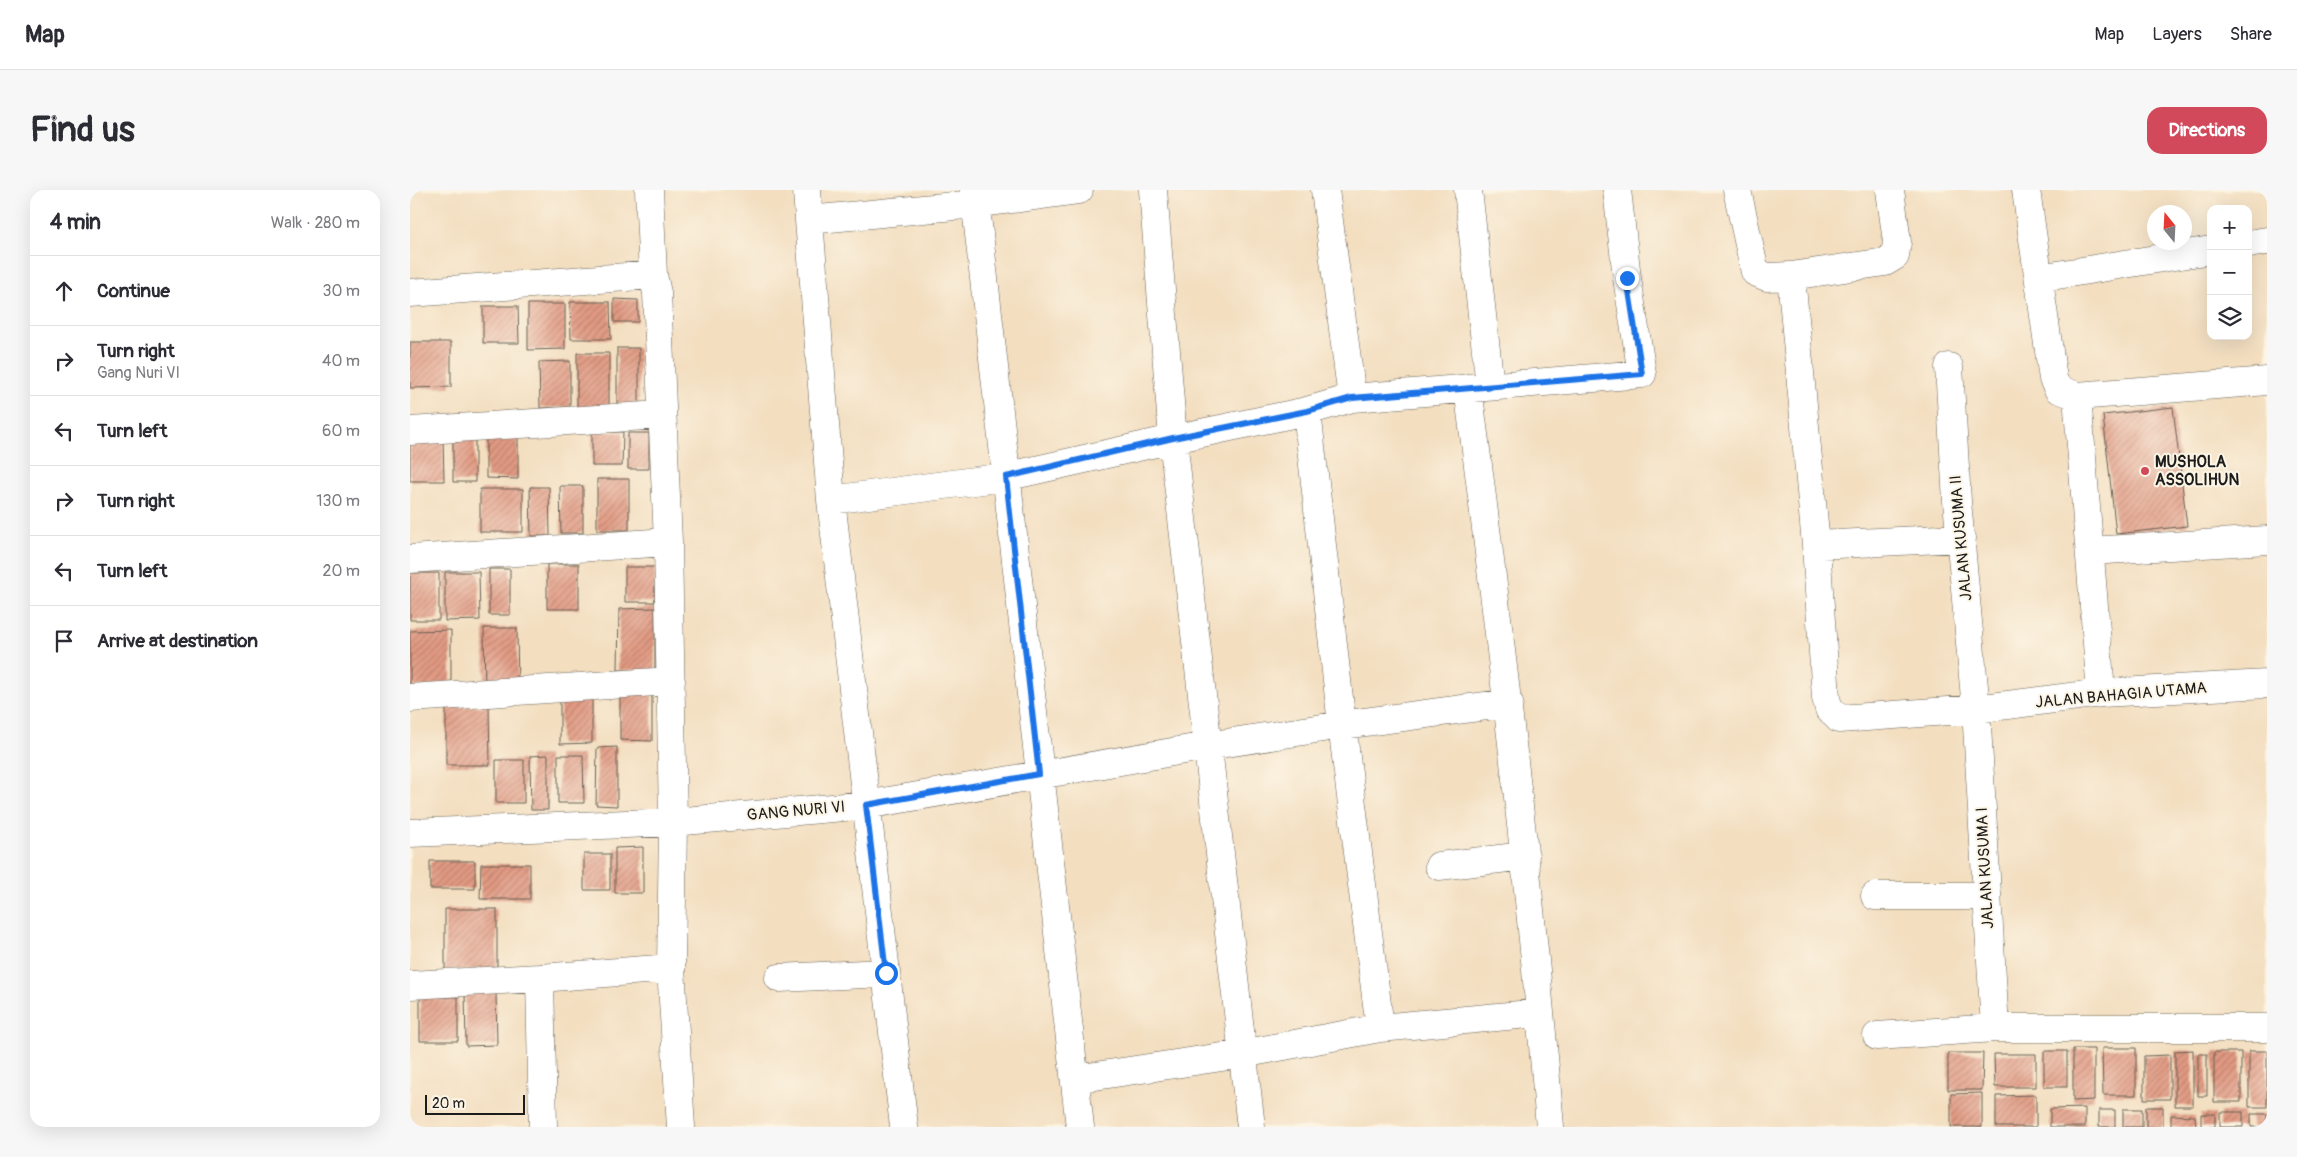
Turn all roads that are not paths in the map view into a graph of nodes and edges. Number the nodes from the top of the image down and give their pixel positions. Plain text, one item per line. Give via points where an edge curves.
1 (649, 190) edge
2 (807, 190) edge
3 (1078, 190) edge
4 (1153, 190) edge
5 (1325, 190) edge
6 (1468, 190) edge
7 (1617, 190) edge
8 (1736, 190) edge
9 (1890, 190) edge
10 (2026, 190) edge
11 (974, 197) edge
12 (809, 220) junction
13 (2267, 242) edge
14 (2252, 244) edge
15 (2207, 251) edge
16 (653, 275) junction
17 (1791, 276) junction
18 (2039, 278) junction
19 (410, 293) edge
20 (1949, 367) dead end
21 (2267, 381) edge
22 (1479, 387) junction
23 (2077, 396) junction
24 (1352, 398) junction
25 (1307, 411) junction
26 (661, 415) junction
27 (410, 431) edge
28 (1173, 438) junction
29 (1006, 477) junction
30 (831, 500) junction
31 (1962, 538) junction
32 (2267, 540) edge
33 (668, 542) junction
34 (1816, 544) junction
35 (2090, 551) junction
36 (410, 559) edge
37 (670, 681) junction
38 (2267, 684) edge
39 (2101, 693) junction
40 (410, 698) edge
41 (1509, 703) junction
42 (1976, 709) junction
43 (1342, 725) junction
44 (1207, 746) junction
45 (1039, 774) junction
46 (866, 805) junction
47 (673, 822) junction
48 (410, 833) edge
49 (1525, 856) junction
50 (1439, 866) dead end
51 (1875, 896) dead end
52 (1987, 896) junction
53 (670, 968) junction
54 (886, 973) junction
55 (540, 978) junction
56 (780, 978) dead end
57 (410, 985) edge
58 (1540, 1013) junction
59 (1380, 1028) junction
60 (1995, 1028) junction
61 (2267, 1028) edge
62 (1878, 1036) dead end
63 (1242, 1054) junction
64 (1074, 1080) junction
65 (543, 1127) edge
66 (681, 1127) edge
67 (904, 1127) edge
68 (1080, 1127) edge
69 (1250, 1127) edge
70 (1550, 1127) edge

1 - 16 street
2 - 12 street
3 - 11 street
4 - 28 street
5 - 24 street
6 - 22 street
7 - 22 street via 1642,374
8 - 17 street via 1755,272 1767,276
9 - 17 street via 1895,256 1885,262
10 - 18 street
11 - 12 street
11 - 29 street
12 - 30 street
13 - 14 street
15 - 18 street
16 - 19 street
16 - 26 street via 657,293
17 - 34 street, JALAN BAHAGIA UTAMA
18 - 23 street via 2053,379 2058,389
20 - 31 street, JALAN KUSUMA II
21 - 23 street
22 - 24 street
22 - 41 street
23 - 35 street
24 - 25 street
25 - 28 street
25 - 43 street
26 - 27 street
26 - 33 street
28 - 29 street
28 - 44 street
29 - 30 street
29 - 45 street
30 - 46 street
31 - 34 street
31 - 42 street, JALAN KUSUMA II
32 - 35 street
33 - 36 street
33 - 37 street
34 - 42 street, JALAN BAHAGIA UTAMA via 1828,709 1839,719
35 - 39 street
37 - 40 street
37 - 47 street
38 - 39 street, JALAN BAHAGIA UTAMA
39 - 42 street, JALAN BAHAGIA UTAMA
41 - 43 street, GANG NURI VI
41 - 49 street
42 - 52 street, JALAN KUSUMA I
43 - 44 street, GANG NURI VI
43 - 59 street
44 - 45 street, GANG NURI VI
44 - 63 street
45 - 46 street, GANG NURI VI
45 - 64 street
46 - 47 street, GANG NURI VI
46 - 54 street
47 - 48 street, GANG NURI VI
47 - 53 street
49 - 50 street
49 - 58 street
51 - 52 street
52 - 60 street, JALAN KUSUMA I
53 - 55 street
53 - 66 street
54 - 56 street
54 - 67 street
55 - 57 street
55 - 65 street
58 - 59 street
58 - 70 street
59 - 63 street
60 - 61 street
60 - 62 street
63 - 64 street
63 - 69 street
64 - 68 street

